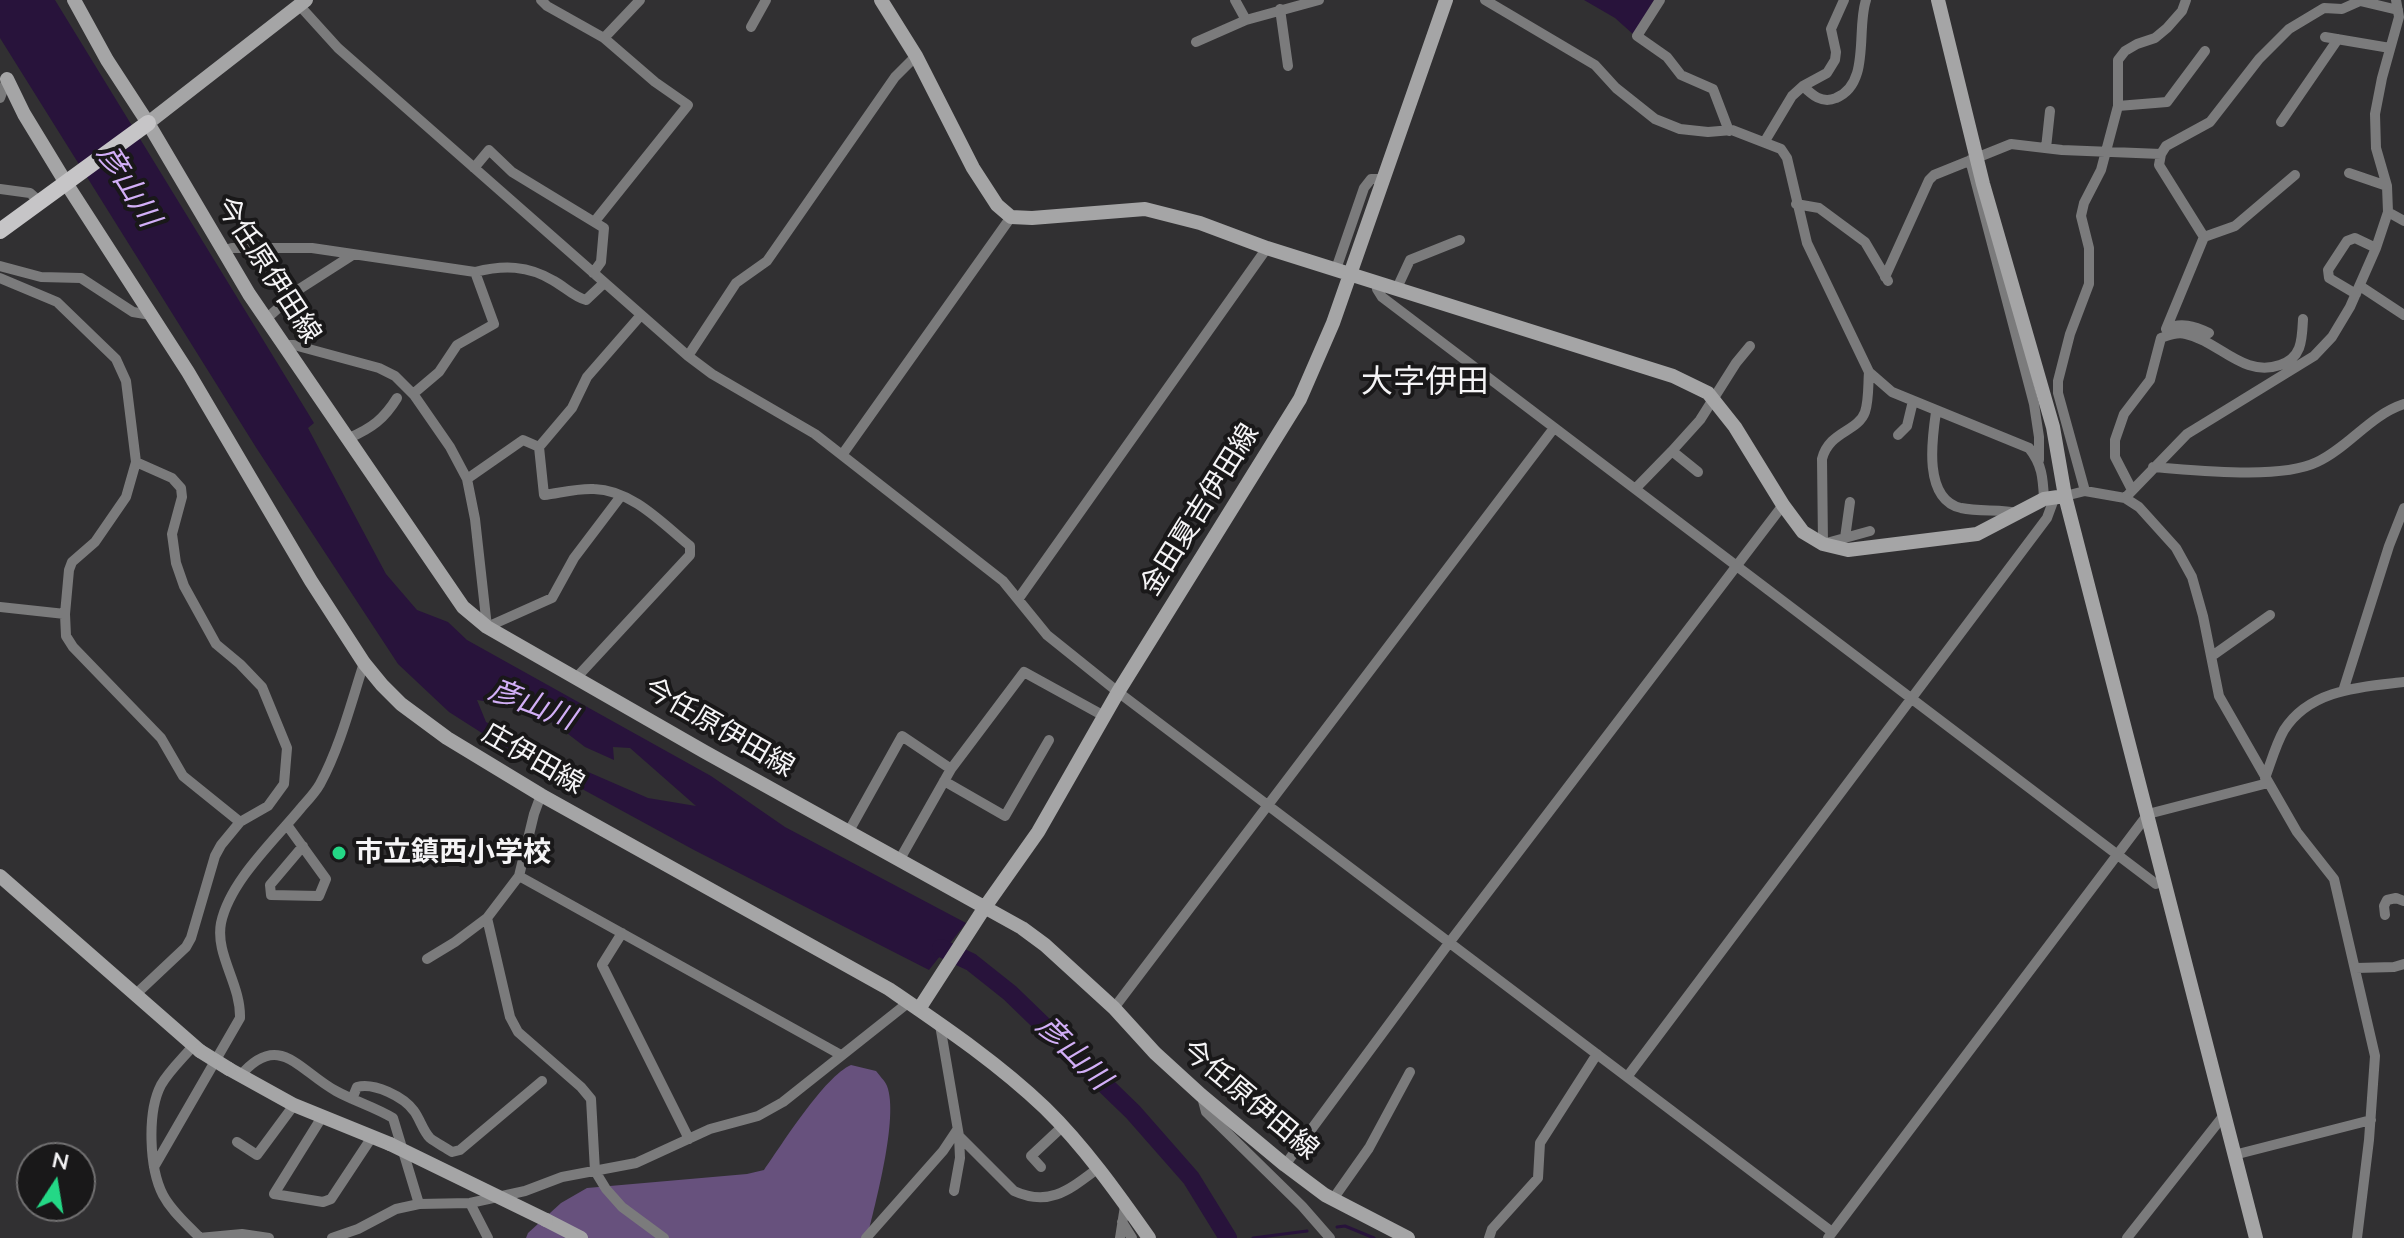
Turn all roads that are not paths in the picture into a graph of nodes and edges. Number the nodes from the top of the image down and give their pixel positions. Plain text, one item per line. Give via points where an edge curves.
1 (74, 0) edge
2 (541, 0) edge
3 (640, 0) edge
4 (766, 0) edge
5 (881, 0) edge
6 (1235, 0) edge
7 (1319, 0) edge
8 (1446, 0) edge
9 (1485, 0) edge
10 (1660, 0) edge
11 (1844, 0) edge
12 (1866, 0) edge
13 (1938, 0) edge
14 (2186, 0) edge
15 (302, 2) edge
16 (2397, 5) edge
17 (1280, 9) junction
18 (1246, 20) junction
19 (751, 27) dead end
20 (2325, 37) dead end
21 (604, 38) junction
22 (2338, 39) junction
23 (1196, 42) dead end
24 (2390, 48) junction
25 (2205, 51) dead end
26 (916, 56) junction
27 (1288, 66) dead end
28 (2, 76) edge
29 (1803, 86) junction
30 (0, 98) edge
31 (2118, 106) junction
32 (2050, 111) dead end
33 (2281, 122) dead end
34 (148, 123) junction
35 (1729, 131) junction
36 (1765, 141) junction
37 (2046, 148) junction
38 (2106, 153) junction
39 (2161, 154) junction
40 (1973, 159) junction
41 (474, 168) junction
42 (2349, 173) dead end
43 (2295, 175) dead end
44 (66, 183) junction
45 (2387, 186) junction
46 (0, 189) edge
47 (40, 202) junction
48 (1796, 204) junction
49 (2388, 212) junction
50 (1011, 217) junction
51 (595, 221) junction
52 (2404, 221) edge
53 (0, 231) edge
54 (2204, 237) junction
55 (1460, 240) dead end
56 (1267, 248) junction
57 (2376, 248) junction
58 (222, 251) junction
59 (351, 256) junction
60 (0, 266) edge
61 (1343, 271) junction
62 (475, 272) junction
63 (593, 273) junction
64 (0, 278) edge
65 (1379, 282) junction
66 (604, 283) junction
67 (1397, 288) junction
68 (2358, 290) junction
69 (151, 315) junction
70 (641, 315) junction
71 (2404, 315) edge
72 (266, 319) junction
73 (2303, 319) dead end
74 (2164, 333) junction
75 (2209, 333) dead end
76 (285, 345) junction
77 (1750, 346) dead end
78 (688, 356) junction
79 (2260, 369) junction
80 (1869, 372) junction
81 (2277, 379) junction
82 (413, 394) junction
83 (397, 398) dead end
84 (1713, 400) junction
85 (1913, 401) junction
86 (2404, 404) edge
87 (1936, 412) junction
88 (1554, 428) junction
89 (1898, 435) dead end
90 (349, 438) junction
91 (539, 447) junction
92 (1672, 451) junction
93 (842, 455) junction
94 (2039, 460) junction
95 (136, 462) junction
96 (2153, 467) junction
97 (1698, 472) dead end
98 (467, 479) junction
99 (1635, 489) junction
100 (2085, 491) junction
101 (2129, 494) junction
102 (621, 496) junction
103 (2054, 498) junction
104 (1850, 502) dead end
105 (1783, 505) junction
106 (2404, 508) edge
107 (2018, 513) junction
108 (1870, 531) dead end
109 (1845, 538) junction
110 (1823, 544) junction
111 (1736, 565) junction
112 (1019, 598) junction
113 (0, 607) edge
114 (65, 614) junction
115 (2270, 615) dead end
116 (487, 627) junction
117 (2212, 656) junction
118 (364, 663) junction
119 (577, 677) junction
120 (2404, 682) edge
121 (2344, 688) junction
122 (1118, 692) junction
123 (1913, 698) junction
124 (1104, 716) junction
125 (1049, 740) dead end
126 (951, 769) junction
127 (2266, 780) junction
128 (944, 781) junction
129 (541, 795) junction
130 (1269, 806) junction
131 (2148, 814) junction
132 (240, 822) junction
133 (287, 825) junction
134 (849, 831) junction
135 (303, 846) junction
136 (2119, 853) junction
137 (900, 859) junction
138 (0, 876) edge
139 (519, 876) junction
140 (2163, 881) junction
141 (2404, 901) edge
142 (985, 907) junction
143 (2385, 915) dead end
144 (487, 918) junction
145 (622, 933) junction
146 (1449, 943) junction
147 (427, 959) dead end
148 (2404, 964) edge
149 (2356, 968) junction
150 (135, 995) junction
151 (918, 1004) junction
152 (1114, 1008) junction
153 (940, 1025) junction
154 (197, 1048) junction
155 (1597, 1054) junction
156 (841, 1055) junction
157 (234, 1072) junction
158 (1410, 1072) dead end
159 (1627, 1077) junction
160 (542, 1081) dead end
161 (1201, 1095) junction
162 (352, 1099) junction
163 (294, 1105) junction
164 (2224, 1115) junction
165 (322, 1117) junction
166 (2371, 1120) junction
167 (1062, 1127) junction
168 (958, 1133) junction
169 (372, 1137) junction
170 (689, 1139) junction
171 (237, 1142) dead end
172 (2234, 1155) junction
173 (1285, 1165) junction
174 (154, 1167) junction
175 (1041, 1167) dead end
176 (1097, 1169) junction
177 (595, 1171) junction
178 (954, 1191) dead end
179 (1333, 1199) junction
180 (470, 1203) junction
181 (419, 1204) junction
182 (1125, 1206) junction
183 (1122, 1222) junction
184 (359, 1233) edge
185 (1830, 1235) edge
186 (200, 1238) edge
187 (269, 1238) edge
188 (332, 1238) edge
189 (488, 1238) edge
190 (581, 1238) edge
191 (664, 1238) edge
192 (866, 1238) edge
193 (1120, 1238) edge
194 (1132, 1238) edge
195 (1149, 1238) edge
196 (1330, 1238) edge
197 (1408, 1238) edge
198 (1489, 1238) edge
199 (2127, 1238) edge
200 (2256, 1238) edge
201 (2357, 1238) edge

1 - 34 main road, 今任原伊田線
2 - 21 street
3 - 21 street
4 - 19 street
5 - 26 main road
6 - 18 street
7 - 17 street
8 - 61 main road, 金田夏吉伊田線 via 1383,179
9 - 35 street via 1595,65 1655,119 1680,129
10 - 35 street via 1637,36 1667,57 1681,75 1713,89
11 - 29 street via 1831,29 1835,60 1827,73
12 - 29 street via 1852,86 1827,100
13 - 40 main road
14 - 31 street via 2167,28 2118,60
15 - 34 main road
15 - 41 street via 338,48
16 - 24 street
16 - 39 street via 2360,1 2342,9 2324,8 2289,29 2210,122
17 - 18 street
17 - 27 street
18 - 23 street
20 - 22 street
21 - 51 street via 688,105
22 - 24 street
22 - 33 street
24 - 45 street via 2375,114 2376,148
25 - 31 street via 2167,102
26 - 50 main road via 973,168
26 - 78 street via 895,77 767,261 736,283
28 - 30 street
28 - 44 main road, 庄伊田線
29 - 36 street
31 - 38 street
32 - 37 street
34 - 44 main road
34 - 58 main road, 今任原伊田線
35 - 36 street
36 - 48 street via 1787,158
37 - 38 street
37 - 40 street via 2011,144
38 - 39 street
38 - 100 street via 2081,216 2089,248 2089,284 2058,381
39 - 54 street via 2159,165
40 - 48 street via 1929,180 1886,279 1865,242 1819,208
40 - 94 street via 2034,404
40 - 103 main road via 2053,427
41 - 51 street via 489,150 512,172
41 - 63 street
42 - 45 street
43 - 54 street via 2235,226
44 - 47 main road
44 - 69 main road, 庄伊田線
45 - 49 street
46 - 47 street via 30,193
47 - 53 main road
48 - 80 street via 1807,243
49 - 52 street
49 - 57 street
50 - 56 main road via 1145,209
50 - 93 street
51 - 63 street via 605,236 601,262
54 - 74 street
55 - 67 street via 1410,260
56 - 61 main road
56 - 112 street
57 - 68 street
57 - 68 street via 2355,238 2347,241 2328,270 2329,278
58 - 59 street via 312,248
58 - 72 main road, 今任原伊田線
59 - 62 street
59 - 72 street via 301,288
60 - 69 street via 41,277 81,278 133,312
61 - 65 main road
61 - 122 main road, 金田夏吉伊田線 via 1333,323 1300,399
62 - 66 street via 496,267 536,270 586,300
62 - 82 street via 494,324 457,345 439,372
63 - 66 street
64 - 95 street via 57,302 116,359 126,381
65 - 67 main road
65 - 88 street via 1382,297
66 - 70 street
67 - 84 main road via 1673,376
68 - 71 street
68 - 81 street via 2332,337 2314,356
69 - 118 main road, 庄伊田線
70 - 78 street
70 - 91 street via 587,377 572,408
72 - 76 main road, 今任原伊田線
73 - 79 street via 2300,352 2289,362
74 - 75 street via 2186,325
74 - 79 street via 2186,334
74 - 101 street via 2150,380 2124,414 2115,440 2115,457
76 - 82 street via 379,368
76 - 90 main road, 今任原伊田線
77 - 84 street
78 - 93 street
79 - 81 street
80 - 85 street via 1892,392
80 - 110 street via 1865,412 1832,439 1822,459
81 - 96 street via 2187,434
82 - 98 street
83 - 90 street via 373,427
84 - 92 street
84 - 105 main road
85 - 87 street
85 - 89 street via 1907,426
86 - 96 street via 2317,462 2285,471
87 - 94 street via 2014,440
87 - 107 street via 1931,466 1947,499 1963,508
88 - 99 street
88 - 130 street
90 - 116 main road, 今任原伊田線 via 444,581
91 - 98 street via 523,440
91 - 102 street via 544,495 596,488
92 - 97 street
92 - 99 street
93 - 112 street
94 - 103 street
95 - 114 street via 126,497 95,542 72,562
95 - 132 street via 172,478 181,488 172,534 184,586 216,644 262,687 287,748 284,784 268,806
96 - 101 street
98 - 116 street
99 - 111 street
100 - 101 street
100 - 103 street
101 - 117 street via 2176,548 2192,577
102 - 116 street via 574,558 552,598
102 - 119 street via 665,522 690,546 690,555
103 - 107 main road
103 - 123 street via 2047,518
103 - 131 main road
104 - 109 street
105 - 110 main road via 1803,532
105 - 111 street
106 - 121 street
107 - 110 main road via 1977,534 1848,550
108 - 109 street
109 - 110 street
111 - 123 street
111 - 146 street
112 - 122 street via 1047,635
113 - 114 street
114 - 132 street via 66,636 73,647 161,738 183,776
115 - 117 street
116 - 119 main road, 今任原伊田線
117 - 127 street via 2219,696
118 - 129 main road, 庄伊田線 via 412,713
118 - 133 street via 319,787
119 - 134 main road, 今任原伊田線
120 - 121 street
121 - 127 street via 2293,719
122 - 124 main road, 金田夏吉伊田線
122 - 130 street
123 - 136 street
123 - 159 street
124 - 126 street via 1024,672
124 - 142 main road, 金田夏吉伊田線 via 1038,832
125 - 128 street via 1005,816
126 - 128 street
126 - 134 street via 902,736
127 - 131 street
127 - 149 street via 2334,879
128 - 137 street
129 - 139 street
129 - 151 main road, 庄伊田線
130 - 146 street
130 - 152 street
131 - 136 street
131 - 140 main road
132 - 150 street via 215,856 186,947
133 - 135 street
133 - 174 street via 226,905 220,943 240,1018
134 - 137 main road, 今任原伊田線
135 - 135 street via 326,879 319,896 271,895 270,885
136 - 140 street via 2156,884
136 - 185 street
137 - 142 main road, 今任原伊田線
138 - 150 main road
139 - 144 street
139 - 145 street
140 - 164 main road
141 - 143 street via 2387,900
142 - 151 main road, 金田夏吉伊田線
142 - 152 main road, 今任原伊田線 via 1045,945
144 - 147 street
144 - 177 street via 518,1032 591,1099
145 - 156 street
145 - 170 street via 602,965
146 - 155 street
146 - 173 street
148 - 149 street
149 - 166 street via 2375,1056
150 - 154 main road
151 - 153 main road, 庄伊田線
151 - 156 street
152 - 161 main road, 今任原伊田線
153 - 167 main road, 庄伊田線 via 1006,1073
153 - 168 street
154 - 157 main road, bridge
154 - 174 street via 162,1083 153,1104
155 - 159 street
155 - 198 street via 1540,1143 1538,1178
156 - 170 street via 758,1116
157 - 162 street via 263,1056 291,1057
157 - 163 main road
158 - 179 street via 1369,1148
159 - 185 street
160 - 162 street via 452,1152 429,1137 406,1102 389,1092 363,1085
161 - 173 main road, 今任原伊田線
161 - 196 street via 1206,1112
162 - 181 street via 393,1118
163 - 165 main road
163 - 171 street via 257,1155
164 - 172 main road
164 - 199 street
165 - 169 main road
165 - 169 street via 274,1194 331,1199
166 - 172 street
166 - 201 street
167 - 175 street via 1031,1156
167 - 176 main road, 庄伊田線
168 - 176 street via 1024,1196 1065,1193
168 - 178 street
168 - 192 street
169 - 190 main road, bridge
170 - 177 street via 636,1163
172 - 200 main road
173 - 179 main road, 今任原伊田線
174 - 186 street via 162,1193
176 - 182 main road, 庄伊田線
177 - 180 street
177 - 191 street via 622,1207
179 - 197 main road, 今任原伊田線
180 - 181 street
180 - 189 street
181 - 184 street via 396,1209
182 - 183 street
182 - 195 main road, 庄伊田線
183 - 193 street
183 - 194 street
184 - 188 street
186 - 187 street

